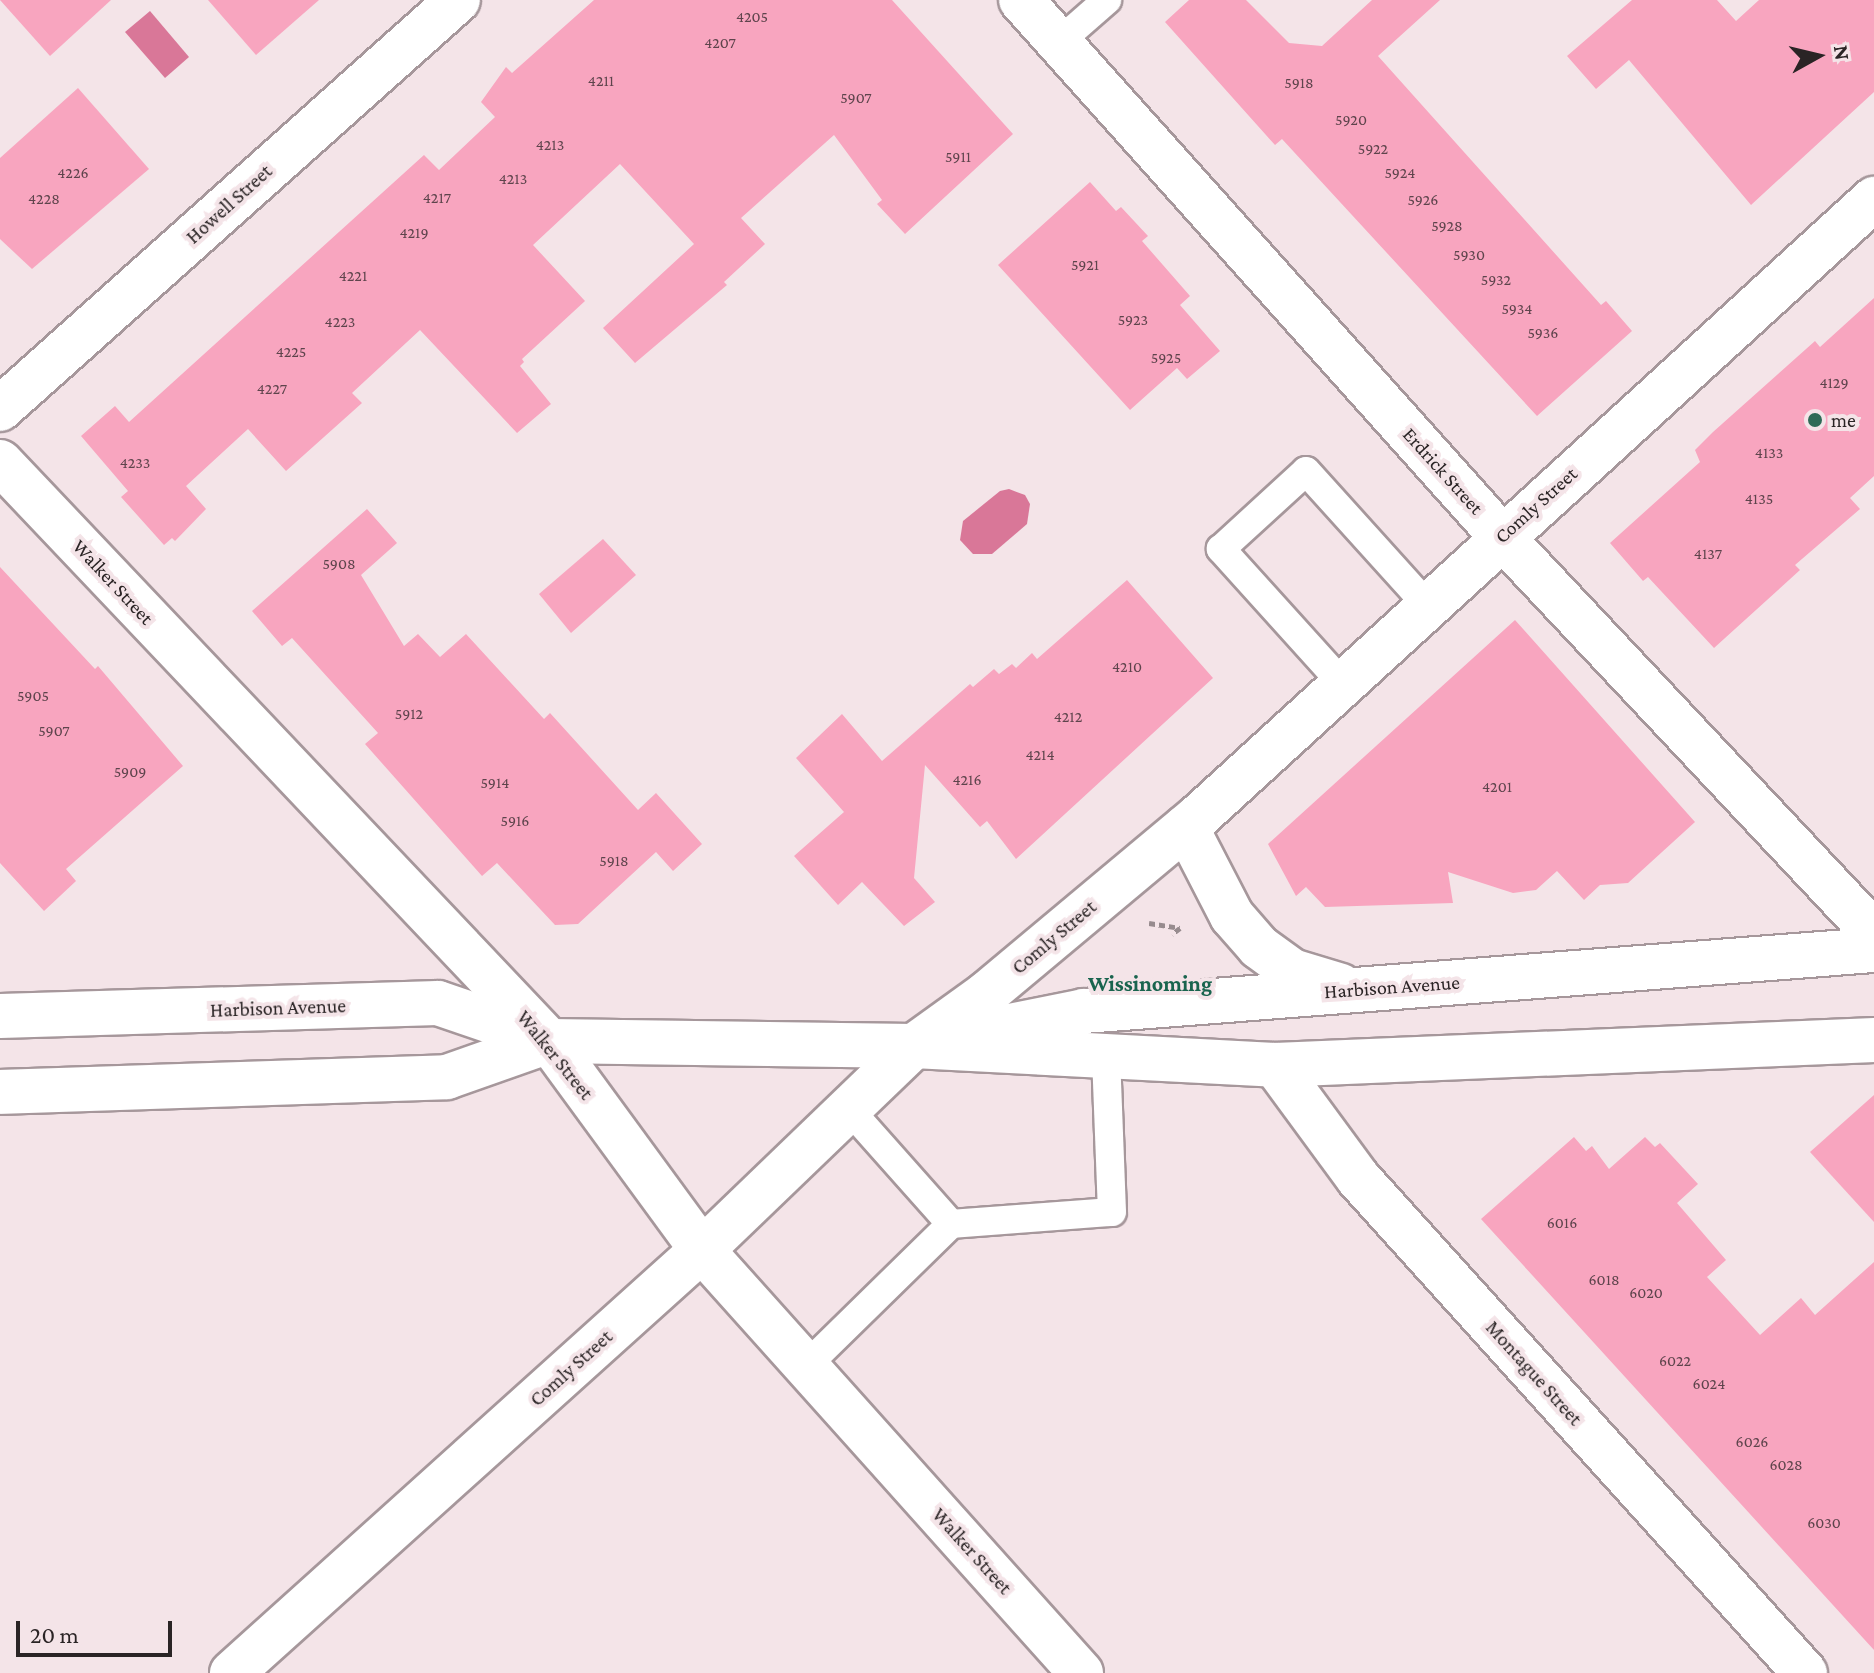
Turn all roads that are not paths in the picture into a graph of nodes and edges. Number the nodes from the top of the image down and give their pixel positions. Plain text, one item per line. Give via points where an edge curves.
1 (458, 0) edge
2 (1021, 0) edge
3 (1107, 0) edge
4 (1059, 42) junction
5 (1874, 199) edge
6 (0, 409) edge
7 (0, 462) edge
8 (1501, 536) junction
9 (1427, 605) junction
10 (1342, 683) junction
11 (1186, 827) junction
12 (1874, 933) edge
13 (1874, 950) edge
14 (1355, 990) junction
15 (0, 1016) edge
16 (1874, 1040) edge
17 (549, 1041) junction
18 (914, 1046) junction
19 (1106, 1057) junction
20 (1275, 1065) junction
21 (0, 1092) edge
22 (848, 1108) junction
23 (951, 1224) junction
24 (702, 1250) junction
25 (806, 1366) junction
26 (232, 1673) edge
27 (1081, 1673) edge
28 (1805, 1673) edge

1 - 6 street, Howell Street
2 - 4 street, Erdrick Street
3 - 4 lane
4 - 8 street, Erdrick Street
5 - 8 street, Comly Street
7 - 17 street, Walker Street
8 - 9 street, Comly Street
8 - 12 street, Erdrick Street
9 - 10 street, Comly Street
9 - 10 lane via 1306,471 1231,539 1221,549
10 - 11 street, Comly Street
11 - 14 street via 1232,916 1259,947 1292,971
11 - 18 street, Comly Street via 986,994
13 - 14 street, Harbison Avenue
14 - 18 street, Harbison Avenue via 1084,1011
15 - 17 street, Harbison Avenue via 438,1003
16 - 20 street, Harbison Avenue
17 - 18 street, Harbison Avenue
17 - 21 street, Harbison Avenue via 447,1077
17 - 24 street, Walker Street
18 - 19 street, Harbison Avenue
18 - 22 street, Comly Street
19 - 20 street, Harbison Avenue
19 - 23 lane via 1112,1212
20 - 28 street, Montague Street via 1358,1178
22 - 23 lane
22 - 24 street, Comly Street
23 - 25 lane
24 - 25 street, Walker Street
24 - 26 street, Comly Street
25 - 27 street, Walker Street

